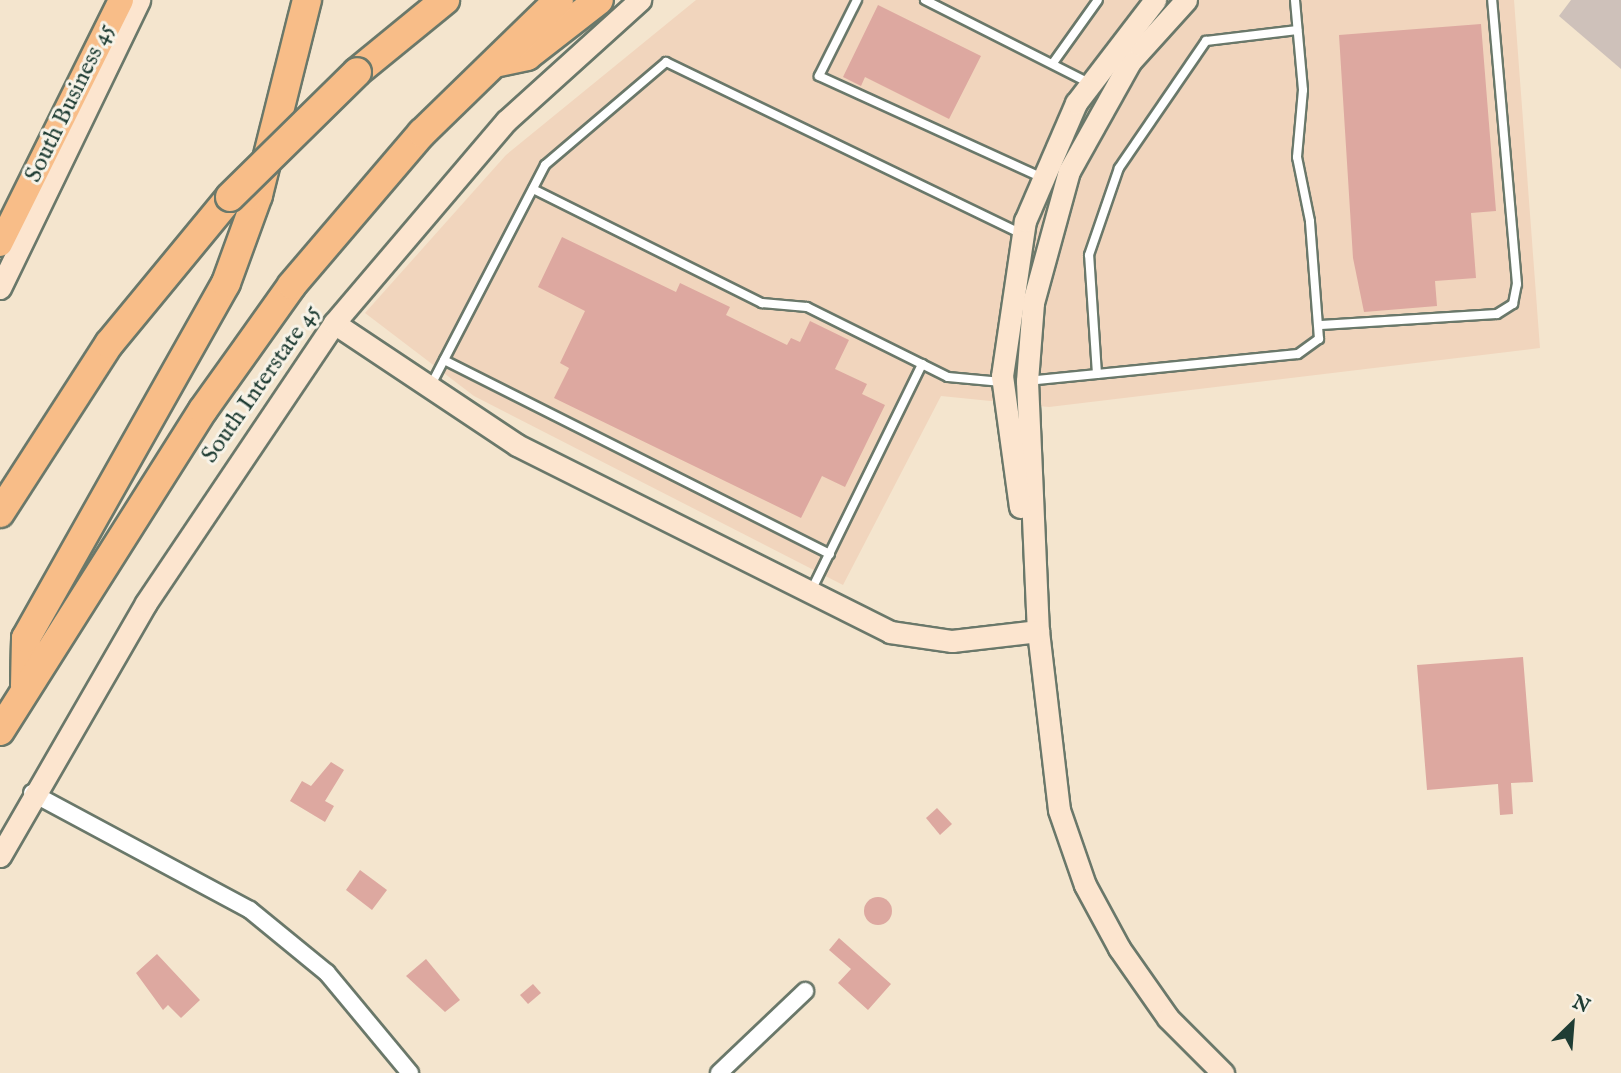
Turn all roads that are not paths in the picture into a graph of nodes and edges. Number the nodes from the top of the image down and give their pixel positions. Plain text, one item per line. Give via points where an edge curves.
1 (121, 0) edge
2 (139, 0) edge
3 (307, 0) edge
4 (445, 0) edge
5 (559, 0) edge
6 (599, 0) edge
7 (640, 0) edge
8 (857, 0) edge
9 (925, 0) edge
10 (1098, 0) edge
11 (1154, 0) edge
12 (1186, 0) edge
13 (1295, 0) edge
14 (1492, 0) edge
15 (1297, 30) junction
16 (1053, 63) junction
17 (490, 65) junction
18 (1089, 83) junction
19 (1108, 96) junction
20 (1042, 178) junction
21 (533, 189) junction
22 (1022, 234) junction
23 (0, 244) edge
24 (0, 288) edge
25 (334, 323) junction
26 (1321, 325) junction
27 (444, 360) junction
28 (922, 364) junction
29 (1097, 374) junction
30 (1027, 381) junction
31 (1002, 382) junction
32 (430, 388) junction
33 (0, 513) edge
34 (830, 554) junction
35 (811, 593) junction
36 (1038, 631) junction
37 (25, 689) junction
38 (0, 731) edge
39 (32, 793) junction
40 (0, 856) edge
41 (805, 991) dead end
42 (410, 1073) edge
43 (719, 1073) edge
44 (1223, 1073) edge

1 - 23 main road, South Business 45
2 - 24 street
3 - 37 highway via 258,195 230,274 191,354 26,638
4 - 33 highway, bridge via 357,72 230,197 109,344
5 - 17 highway
6 - 17 highway via 527,56
7 - 25 street, South Interstate 45 via 506,121
8 - 20 lane via 819,76
9 - 16 lane
10 - 16 lane
11 - 18 street
12 - 19 street
13 - 15 lane
14 - 26 lane via 1517,284 1513,304 1497,314
15 - 26 lane via 1303,90 1297,156
15 - 29 lane via 1206,41 1143,127 1119,169 1089,255
16 - 18 lane
17 - 37 highway via 388,170 261,326
18 - 19 street
18 - 20 street
19 - 30 street via 1069,171 1045,242
20 - 22 street
21 - 22 lane via 545,165 666,62
21 - 27 lane
21 - 28 lane via 762,303 807,307
22 - 31 street
25 - 32 street
25 - 39 street, South Interstate 45 via 146,603
26 - 29 lane via 1315,345 1298,354
27 - 32 lane
27 - 34 lane
28 - 31 lane via 948,377
28 - 34 lane
29 - 30 lane
30 - 31 street
30 - 36 street
31 - 36 street
32 - 35 street via 579,479
34 - 35 lane
35 - 36 street via 918,641
36 - 44 street via 1051,773 1085,885 1142,983
37 - 38 highway
39 - 40 street, South Interstate 45
39 - 42 street via 250,911 286,937 327,973
41 - 43 street

